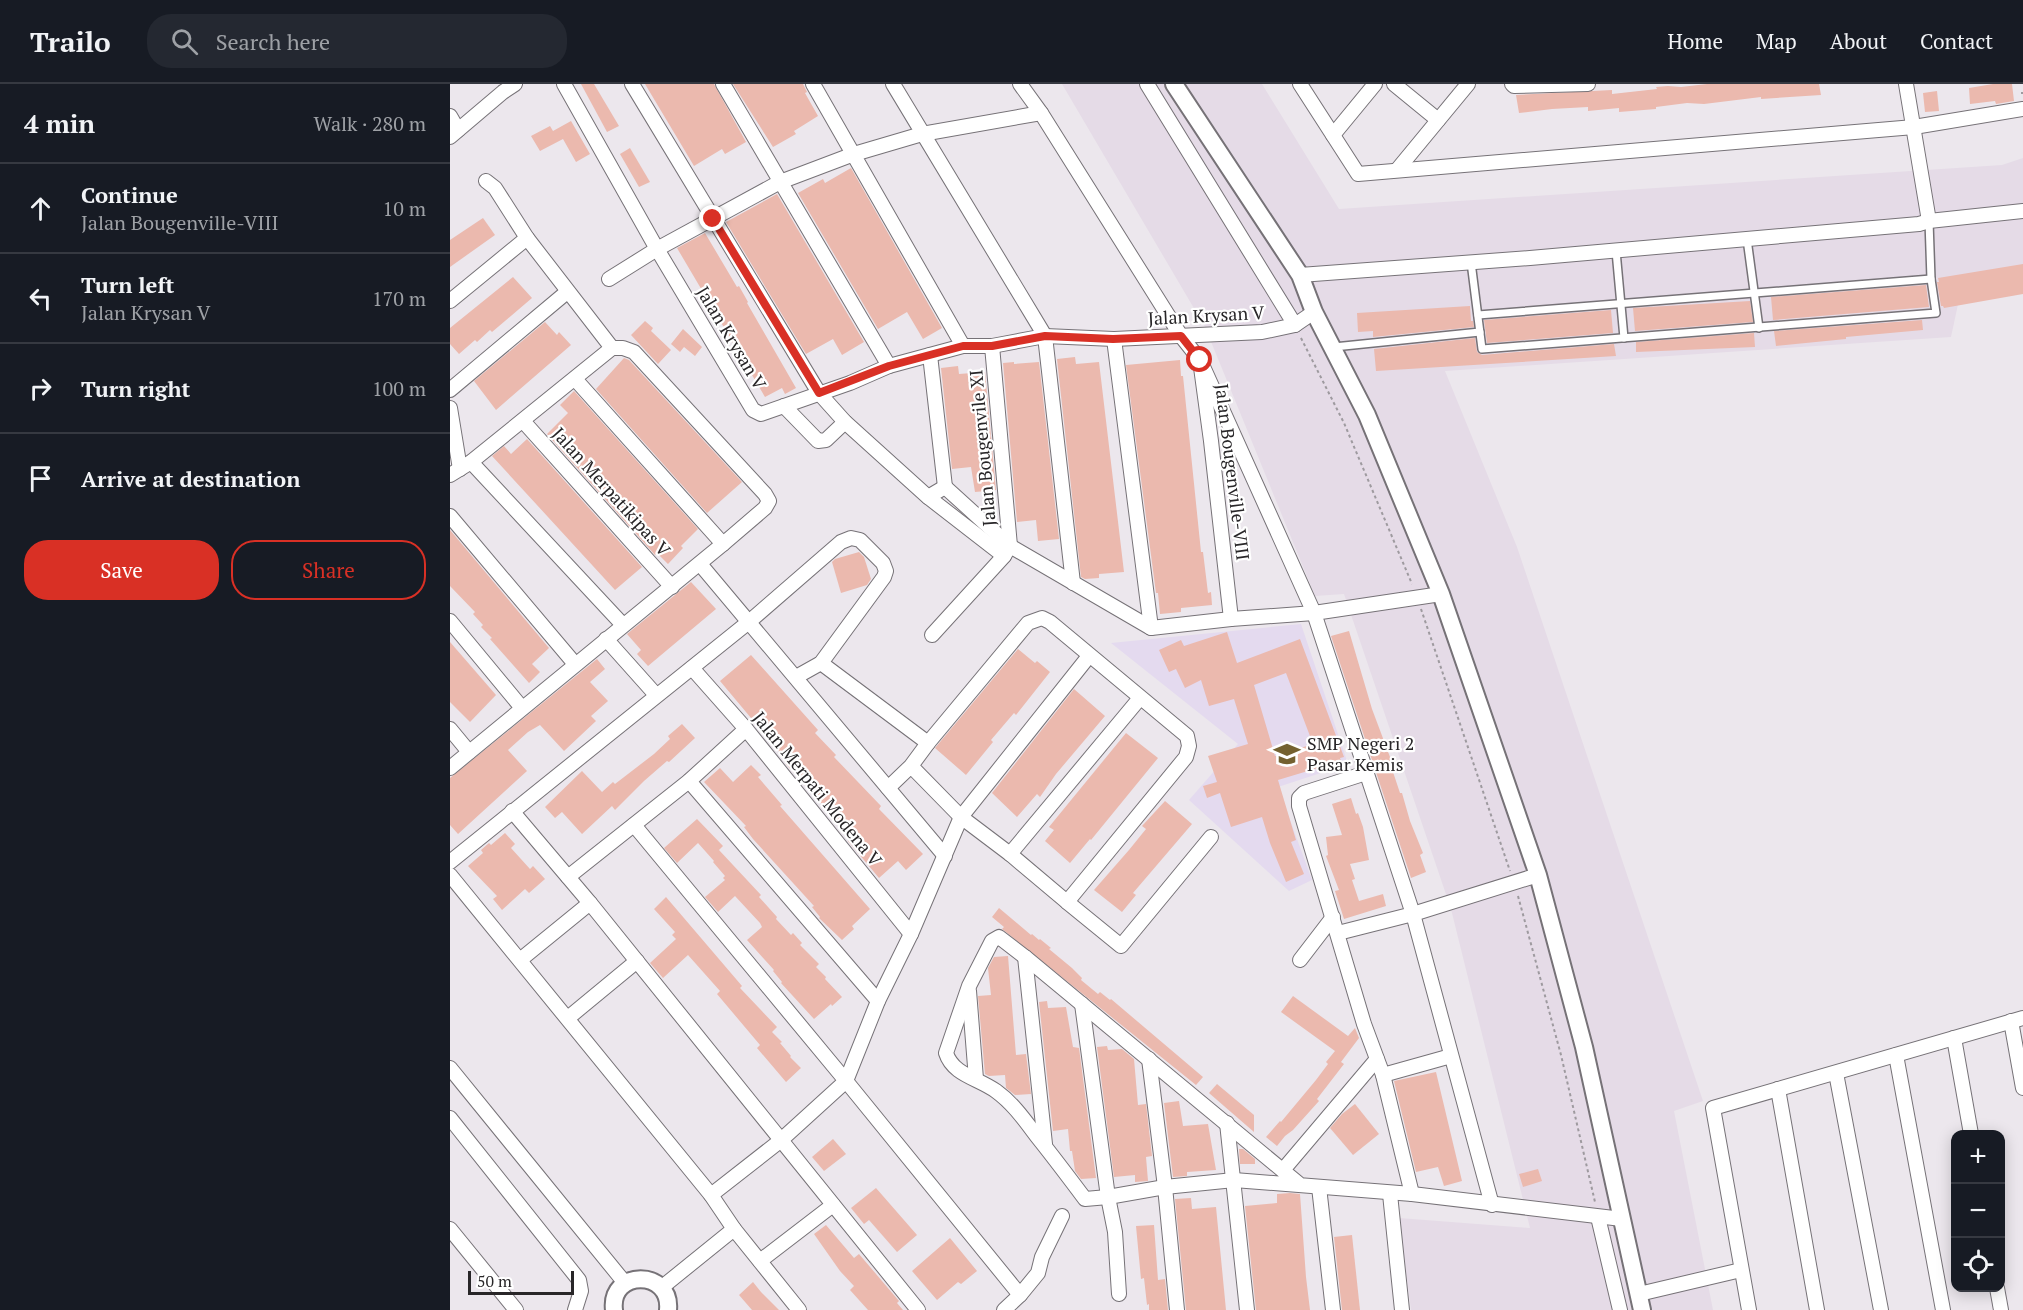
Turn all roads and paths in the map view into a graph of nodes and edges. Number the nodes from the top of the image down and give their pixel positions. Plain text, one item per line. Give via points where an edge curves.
1 (515, 84) edge
2 (564, 84) edge
3 (632, 84) edge
4 (723, 84) edge
5 (813, 84) edge
6 (893, 84) edge
7 (1020, 84) edge
8 (1147, 84) edge
9 (1174, 84) edge
10 (1300, 84) edge
11 (1375, 84) edge
12 (1394, 84) edge
13 (1468, 84) edge
14 (1512, 84) edge
15 (1587, 84) edge
16 (1906, 84) edge
17 (500, 88) edge
18 (2023, 109) edge
19 (1041, 114) junction
20 (450, 116) edge
21 (1438, 120) junction
22 (1914, 127) junction
23 (454, 133) edge
24 (922, 134) junction
25 (1333, 135) junction
26 (854, 154) junction
27 (1397, 170) junction
28 (486, 181) dead end
29 (780, 182) junction
30 (2023, 211) edge
31 (713, 219) junction
32 (1929, 221) junction
33 (527, 238) junction
34 (1748, 239) junction
35 (657, 249) junction
36 (1616, 250) junction
37 (1471, 262) junction
38 (1300, 275) junction
39 (609, 279) dead end
40 (1931, 279) junction
41 (567, 292) junction
42 (1755, 292) junction
43 (450, 301) edge
44 (1621, 303) junction
45 (1314, 312) junction
46 (1478, 315) junction
47 (1295, 325) junction
48 (1759, 327) junction
49 (1480, 332) junction
50 (1045, 336) junction
51 (1181, 336) junction
52 (1624, 338) junction
53 (1113, 339) junction
54 (963, 346) junction
55 (992, 346) junction
56 (1332, 347) junction
57 (612, 348) junction
58 (930, 356) junction
59 (1200, 360) junction
60 (889, 366) junction
61 (575, 379) junction
62 (450, 390) edge
63 (819, 393) junction
64 (784, 406) junction
65 (450, 408) edge
66 (523, 421) junction
67 (845, 422) junction
68 (460, 469) edge
69 (945, 487) junction
70 (928, 496) junction
71 (450, 516) edge
72 (723, 544) junction
73 (1007, 551) junction
74 (700, 564) junction
75 (1073, 583) junction
76 (672, 587) junction
77 (1441, 594) junction
78 (1417, 598) junction
79 (1314, 613) junction
80 (1232, 619) junction
81 (450, 621) edge
82 (750, 621) junction
83 (623, 625) junction
84 (1151, 628) junction
85 (932, 635) dead end
86 (606, 639) junction
87 (1089, 656) junction
88 (821, 663) junction
89 (575, 664) junction
90 (692, 668) junction
91 (796, 677) junction
92 (656, 695) junction
93 (1140, 698) junction
94 (522, 708) junction
95 (450, 729) edge
96 (746, 729) junction
97 (928, 743) junction
98 (469, 752) junction
99 (911, 766) junction
100 (450, 768) edge
101 (1366, 773) junction
102 (689, 781) junction
103 (888, 788) junction
104 (512, 811) junction
105 (961, 817) junction
106 (634, 825) junction
107 (1211, 837) dead end
108 (1010, 854) junction
109 (945, 856) junction
110 (450, 862) edge
111 (1538, 874) junction
112 (450, 875) edge
113 (568, 877) junction
114 (1514, 883) junction
115 (1067, 902) junction
116 (590, 903) junction
117 (1413, 914) junction
118 (1333, 917) junction
119 (1338, 933) junction
120 (911, 934) junction
121 (1025, 957) junction
122 (520, 960) junction
123 (1300, 960) dead end
124 (637, 962) junction
125 (969, 986) junction
126 (878, 1001) junction
127 (1082, 1005) junction
128 (568, 1018) junction
129 (2017, 1020) edge
130 (1954, 1038) junction
131 (1896, 1055) junction
132 (1452, 1056) junction
133 (1149, 1059) junction
134 (1377, 1059) junction
135 (2023, 1064) edge
136 (450, 1068) edge
137 (1836, 1072) junction
138 (1383, 1075) junction
139 (976, 1079) junction
140 (846, 1082) junction
141 (2023, 1088) edge
142 (1778, 1089) junction
143 (450, 1118) edge
144 (1227, 1124) junction
145 (1970, 1130) edge
146 (780, 1141) junction
147 (1045, 1147) junction
148 (1283, 1170) junction
149 (1234, 1180) junction
150 (1299, 1184) junction
151 (1165, 1187) junction
152 (1319, 1187) junction
153 (1390, 1194) junction
154 (1412, 1194) junction
155 (711, 1195) junction
156 (1108, 1197) junction
157 (833, 1205) junction
158 (1492, 1205) junction
159 (1062, 1216) dead end
160 (1598, 1217) junction
161 (1622, 1219) junction
162 (450, 1229) edge
163 (734, 1229) junction
164 (760, 1261) junction
165 (1741, 1270) junction
166 (624, 1283) junction
167 (662, 1288) junction
168 (1998, 1292) edge
169 (1119, 1294) dead end
170 (1020, 1295) junction
171 (1640, 1302) edge
172 (516, 1310) edge
173 (575, 1310) edge
174 (614, 1310) edge
175 (668, 1310) edge
176 (800, 1310) edge
177 (918, 1310) edge
178 (1004, 1310) edge
179 (1177, 1310) edge
180 (1247, 1310) edge
181 (1334, 1310) edge
182 (1402, 1310) edge
183 (1620, 1310) edge
184 (1749, 1310) edge
185 (1817, 1310) edge
186 (1881, 1310) edge
187 (1943, 1310) edge
188 (2001, 1310) edge

1 - 17 street
2 - 35 street, Jalan Krysan V
3 - 31 street
4 - 29 street
5 - 26 street
6 - 24 street
7 - 19 street
8 - 47 street
9 - 38 street
10 - 25 street
11 - 25 street
12 - 21 street
13 - 21 street
14 - 15 street
16 - 22 street
17 - 23 street
18 - 22 street
19 - 24 street
19 - 51 street
20 - 23 street
21 - 27 street
22 - 27 street
22 - 32 street
24 - 26 street
24 - 50 street
25 - 27 street via 1358,174
26 - 29 street
26 - 54 street
28 - 33 street via 495,188
29 - 31 street
29 - 60 street
30 - 32 street
31 - 35 street
31 - 63 street
32 - 34 street
32 - 40 lane
33 - 41 street
33 - 43 street
34 - 36 street
34 - 42 lane
35 - 39 street
35 - 64 street, Jalan Krysan V via 753,410 761,414
36 - 37 street
36 - 44 lane
37 - 38 street
37 - 46 lane
38 - 45 street
40 - 42 lane
40 - 48 lane via 1936,313
41 - 57 street
41 - 62 street
42 - 44 lane
42 - 48 lane
44 - 46 lane
44 - 52 lane
45 - 47 street
45 - 56 street
46 - 49 lane
47 - 51 street, Jalan Krysan V via 1262,332
47 - 78 path via 1344,423
48 - 52 lane
49 - 52 lane via 1482,349
49 - 56 lane
50 - 53 street, Jalan Krysan V
50 - 55 street, Jalan Krysan V
50 - 75 street
51 - 53 street, Jalan Krysan V
51 - 59 street
53 - 84 street
54 - 55 street, Jalan Krysan V
54 - 58 street, Jalan Krysan V
55 - 73 street, Jalan Bougenvile XI
56 - 77 street via 1367,415
57 - 61 street
57 - 72 street via 634,352 769,501
58 - 60 street, Jalan Krysan V
58 - 69 street
59 - 79 street
59 - 80 street, Jalan Bougenville-VIII
60 - 63 street, Jalan Krysan V
61 - 66 street
61 - 72 street
63 - 64 street, Jalan Krysan V
63 - 67 street
64 - 67 street via 818,441 826,440
65 - 68 street
66 - 68 street
66 - 76 street, Jalan Merpatikipas V
67 - 70 street
68 - 83 street
69 - 70 street
69 - 73 street
70 - 73 street
71 - 89 street
72 - 74 street
73 - 75 street
73 - 85 street
74 - 76 street
74 - 82 street
75 - 84 street
76 - 83 street
77 - 78 street
77 - 111 street
78 - 79 street
78 - 114 path
79 - 80 street
79 - 101 street
80 - 84 street
81 - 94 street
82 - 88 street via 841,542 860,540 886,571
82 - 90 street
82 - 91 street
83 - 86 street
86 - 89 street
86 - 92 street
87 - 93 street
87 - 97 street via 1050,622 1042,618 1033,620
87 - 105 street
88 - 91 street
88 - 97 street
89 - 94 street
90 - 92 street
90 - 96 street, Jalan Merpati Modena V
91 - 103 street
92 - 104 street
93 - 108 street
93 - 115 street via 1187,736 1186,757
94 - 98 street
95 - 98 street
96 - 102 street
96 - 120 street, Jalan Merpati Modena V
97 - 99 street
98 - 100 street
99 - 103 street
99 - 105 street
101 - 117 street
101 - 118 street via 1299,798
102 - 106 street
102 - 126 street
103 - 109 street
104 - 110 street
104 - 113 street
105 - 108 street
105 - 109 street
106 - 113 street
106 - 140 street
107 - 115 street via 1121,946
108 - 115 street
109 - 120 street
111 - 114 street
111 - 161 street via 1584,1047
112 - 122 street
113 - 116 street
114 - 117 street
114 - 160 path via 1561,1055
116 - 122 street
116 - 124 street
117 - 119 street
117 - 132 street
118 - 119 street
118 - 123 street
119 - 134 street
120 - 126 street
121 - 125 street via 996,937
121 - 127 street
121 - 147 street
122 - 128 street
124 - 128 street
124 - 146 street
125 - 139 street
125 - 139 street via 946,1053 956,1070
126 - 140 street
127 - 133 street
127 - 156 street
128 - 155 street
129 - 130 street
129 - 135 street
129 - 141 street
130 - 131 street
130 - 145 street
131 - 137 street
131 - 187 street
132 - 138 street
132 - 158 street
133 - 144 street
133 - 151 street
134 - 138 street
134 - 148 street
136 - 166 street
137 - 142 street
137 - 186 street
138 - 154 street
139 - 147 street via 1014,1106
140 - 146 street
140 - 170 street
142 - 165 street via 1713,1108
142 - 185 street
143 - 173 street via 579,1280 581,1291
144 - 148 street
144 - 149 street
146 - 155 street
146 - 157 street
147 - 156 street via 1085,1199
148 - 150 street
149 - 150 street
149 - 151 street
149 - 180 street
150 - 152 street
151 - 156 street
151 - 179 street
152 - 153 street
152 - 181 street
153 - 154 street
153 - 182 street
154 - 158 street
155 - 163 street
156 - 169 street via 1115,1232
157 - 164 street
157 - 177 street
158 - 160 street
159 - 170 street via 1038,1274
160 - 161 street
160 - 183 street
161 - 171 street
162 - 172 street
163 - 164 street
163 - 167 street
164 - 176 street
165 - 171 street
165 - 184 street
166 - 167 street via 644,1278
166 - 174 street via 617,1292
167 - 175 street
168 - 188 street
170 - 178 street

